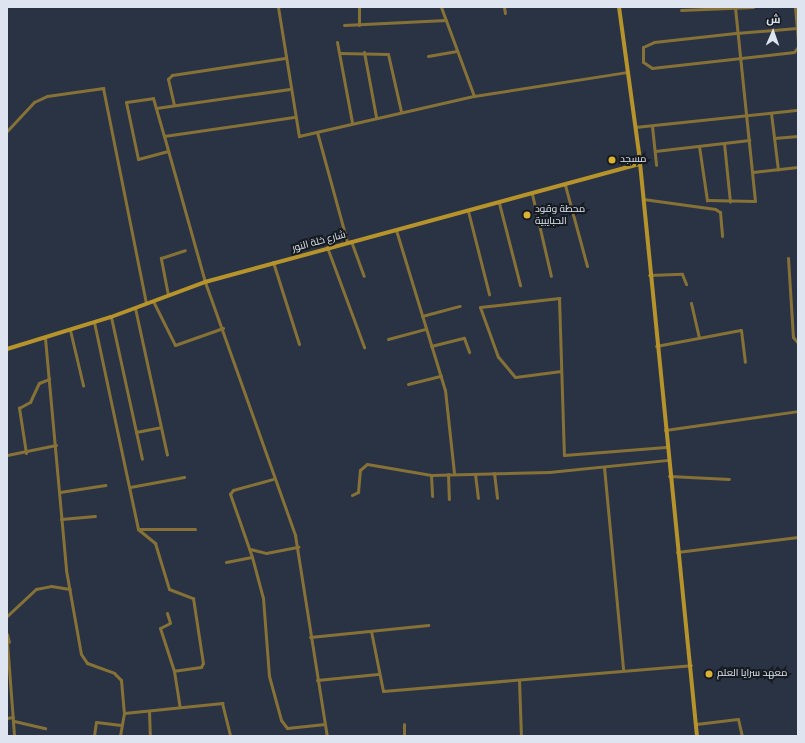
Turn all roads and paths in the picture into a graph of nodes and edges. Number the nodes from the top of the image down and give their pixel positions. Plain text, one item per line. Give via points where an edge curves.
1 (278, 7) edge
2 (359, 7) edge
3 (441, 7) edge
4 (504, 7) edge
5 (619, 7) edge
6 (754, 7) edge
7 (795, 7) edge
8 (735, 8) junction
9 (681, 10) dead end
10 (505, 13) dead end
11 (446, 20) junction
12 (344, 25) dead end
13 (359, 25) junction
14 (797, 28) edge
15 (736, 33) junction
16 (337, 42) dead end
17 (457, 51) junction
18 (364, 52) junction
19 (340, 53) junction
20 (428, 56) dead end
21 (285, 58) junction
22 (740, 58) junction
23 (629, 72) junction
24 (290, 89) junction
25 (474, 96) junction
26 (174, 105) junction
27 (156, 108) junction
28 (798, 110) edge
29 (401, 111) junction
30 (771, 113) junction
31 (746, 116) junction
32 (294, 117) junction
33 (376, 117) junction
34 (352, 122) junction
35 (652, 126) junction
36 (635, 127) junction
37 (7, 131) edge
38 (317, 132) junction
39 (164, 136) junction
40 (798, 136) edge
41 (774, 138) junction
42 (749, 140) junction
43 (724, 143) junction
44 (699, 146) junction
45 (168, 151) junction
46 (655, 151) junction
47 (640, 164) junction
48 (656, 165) dead end
49 (798, 168) edge
50 (778, 170) junction
51 (753, 172) junction
52 (565, 185) junction
53 (532, 194) junction
54 (643, 198) junction
55 (730, 202) junction
56 (499, 203) junction
57 (468, 211) junction
58 (396, 230) junction
59 (722, 236) dead end
60 (349, 242) junction
61 (328, 247) junction
62 (185, 250) dead end
63 (788, 258) dead end
64 (273, 262) junction
65 (587, 266) dead end
66 (649, 275) junction
67 (364, 276) dead end
68 (551, 276) dead end
69 (205, 282) junction
70 (686, 284) dead end
71 (520, 285) dead end
72 (488, 294) dead end
73 (168, 295) junction
74 (153, 300) junction
75 (146, 303) junction
76 (691, 303) dead end
77 (460, 306) dead end
78 (135, 308) junction
79 (422, 316) junction
80 (111, 317) junction
81 (94, 322) junction
82 (223, 328) junction
83 (426, 329) junction
84 (70, 330) junction
85 (699, 337) junction
86 (45, 338) junction
87 (388, 339) dead end
88 (798, 343) edge
89 (299, 344) dead end
90 (431, 346) junction
91 (656, 346) junction
92 (364, 347) dead end
93 (7, 349) edge
94 (469, 352) dead end
95 (745, 362) dead end
96 (560, 371) junction
97 (441, 376) junction
98 (49, 379) junction
99 (408, 384) dead end
100 (83, 385) dead end
101 (798, 411) edge
102 (161, 427) junction
103 (664, 430) junction
104 (136, 432) junction
105 (56, 445) junction
106 (666, 447) junction
107 (26, 452) junction
108 (7, 455) edge
109 (167, 455) dead end
110 (142, 459) dead end
111 (668, 460) junction
112 (604, 467) junction
113 (454, 473) junction
114 (494, 473) junction
115 (448, 474) junction
116 (475, 474) junction
117 (431, 475) junction
118 (669, 476) junction
119 (184, 477) dead end
120 (273, 479) junction
121 (729, 479) dead end
122 (105, 485) dead end
123 (130, 487) junction
124 (60, 492) junction
125 (352, 495) dead end
126 (432, 496) dead end
127 (478, 498) dead end
128 (497, 498) dead end
129 (449, 499) dead end
130 (95, 516) dead end
131 (61, 519) junction
132 (195, 529) dead end
133 (138, 530) junction
134 (798, 537) edge
135 (298, 547) junction
136 (250, 549) junction
137 (678, 552) junction
138 (252, 557) junction
139 (226, 562) dead end
140 (70, 589) junction
141 (167, 613) dead end
142 (7, 616) edge
143 (428, 625) dead end
144 (371, 631) junction
145 (7, 634) edge
146 (310, 637) junction
147 (8, 642) edge
148 (691, 665) junction
149 (623, 669) junction
150 (7, 671) edge
151 (11, 671) junction
152 (174, 671) junction
153 (378, 674) junction
154 (317, 680) junction
155 (519, 680) junction
156 (180, 707) junction
157 (149, 711) junction
158 (124, 713) junction
159 (7, 718) edge
160 (14, 719) junction
161 (324, 724) junction
162 (404, 724) dead end
163 (696, 724) junction
164 (121, 725) junction
165 (45, 728) dead end
166 (14, 736) edge
167 (94, 736) edge
168 (120, 736) edge
169 (150, 736) edge
170 (230, 736) edge
171 (326, 736) edge
172 (404, 736) edge
173 (521, 736) edge
174 (697, 736) edge
175 (742, 736) edge

1 - 21 street
2 - 13 street
3 - 11 street
4 - 10 street
5 - 23 main road
6 - 8 street
7 - 14 street
8 - 9 street
8 - 15 street
11 - 13 street
11 - 17 street
12 - 13 street
14 - 15 street
14 - 22 street via 798,47 794,52
15 - 22 street
15 - 22 street via 649,43 643,48 643,62 652,68
16 - 19 street
17 - 20 street
17 - 25 street
18 - 19 street
18 - 29 street via 388,54
18 - 33 street
19 - 34 street
21 - 24 street
21 - 26 street via 172,75 168,78
22 - 31 street
23 - 25 street
23 - 36 main road
24 - 26 street
24 - 32 street
25 - 29 street
26 - 27 street
27 - 39 street
27 - 45 street via 150,96 126,102 135,154 138,159
28 - 30 street
29 - 33 street
30 - 31 street
30 - 41 street
31 - 35 street
31 - 42 street
32 - 38 street via 300,136
32 - 39 street
33 - 34 street
34 - 38 street
35 - 36 street
35 - 46 street
36 - 47 main road
37 - 75 street via 24,111 41,99 103,88
38 - 60 street
39 - 45 street
40 - 41 street
41 - 50 street
42 - 43 street
42 - 51 street
43 - 44 street
43 - 55 street
44 - 46 street
44 - 55 street via 705,198
45 - 69 street
46 - 48 street
47 - 52 main road, شارع خلة النور
47 - 54 main road
49 - 50 street
50 - 51 street
51 - 55 street via 755,201
52 - 53 main road, شارع خلة النور
52 - 65 street
53 - 56 main road, شارع خلة النور
53 - 68 street
54 - 59 street via 715,209 720,212
54 - 66 main road
56 - 57 main road, شارع خلة النور
56 - 71 street
57 - 58 main road, شارع خلة النور
57 - 72 street
58 - 60 main road, شارع خلة النور
58 - 79 street
60 - 61 main road, شارع خلة النور
60 - 67 street
61 - 64 main road, شارع خلة النور
61 - 92 street
62 - 73 street via 160,258
63 - 88 street via 793,336
64 - 69 main road, شارع خلة النور
64 - 89 street
66 - 70 street via 682,274
66 - 91 main road
69 - 73 main road, شارع خلة النور
69 - 82 street
73 - 74 main road, شارع خلة النور
74 - 75 main road, شارع خلة النور
74 - 82 street via 175,345
75 - 78 main road, شارع خلة النور
76 - 85 street
77 - 79 street
78 - 80 main road, شارع خلة النور
78 - 102 street
79 - 83 street
80 - 81 main road, شارع خلة النور
80 - 104 street
81 - 84 main road, شارع خلة النور
81 - 123 street
82 - 120 street
83 - 87 street
83 - 90 street
84 - 86 main road, شارع خلة النور
84 - 100 street
85 - 91 street
85 - 95 street via 740,330
86 - 93 main road, شارع خلة النور
86 - 98 street
90 - 94 street via 464,338
90 - 97 street
91 - 103 main road
96 - 96 street via 559,298 480,307 498,357 516,376
96 - 106 street via 564,391 564,456
97 - 99 street
97 - 113 street via 449,408
98 - 105 street
98 - 107 street via 39,383 30,402 19,408
101 - 103 street
102 - 104 street
102 - 109 street
103 - 106 main road
104 - 110 street
105 - 107 street
105 - 124 street
106 - 111 main road
107 - 108 street
111 - 112 street
111 - 118 main road
112 - 114 street
112 - 149 street
113 - 115 street
113 - 116 street
114 - 116 street
114 - 128 street
115 - 117 street
115 - 129 street
116 - 127 street
117 - 125 street via 364,465 360,470 358,492
117 - 126 street
118 - 121 street
118 - 137 main road
119 - 123 street
120 - 135 street
120 - 136 street via 231,493 239,528
122 - 124 street
123 - 133 street
124 - 131 street
130 - 131 street
131 - 140 street
132 - 133 street
133 - 152 street via 155,543 169,589 193,598 203,665
134 - 137 street
135 - 136 street via 266,553
135 - 146 street
136 - 138 street
137 - 148 main road
138 - 139 street
138 - 161 street via 264,606 269,676 276,711 287,728
140 - 142 street via 52,586 36,590
140 - 158 street via 84,660 114,673 121,680
141 - 152 street via 170,623 160,628
143 - 144 street
144 - 146 street
144 - 153 street
145 - 147 street
146 - 154 street
147 - 151 street
148 - 149 street
148 - 163 main road
149 - 155 street
150 - 151 street
151 - 160 street
152 - 156 street
153 - 154 street
153 - 155 street via 383,691
154 - 161 street
155 - 173 street
156 - 157 street
156 - 170 street via 222,703
157 - 158 street
157 - 169 street
158 - 164 street
159 - 160 street
160 - 165 street
160 - 166 street
161 - 171 street
162 - 172 street
163 - 174 main road
163 - 175 street via 738,719
164 - 167 street via 96,722
164 - 168 street

